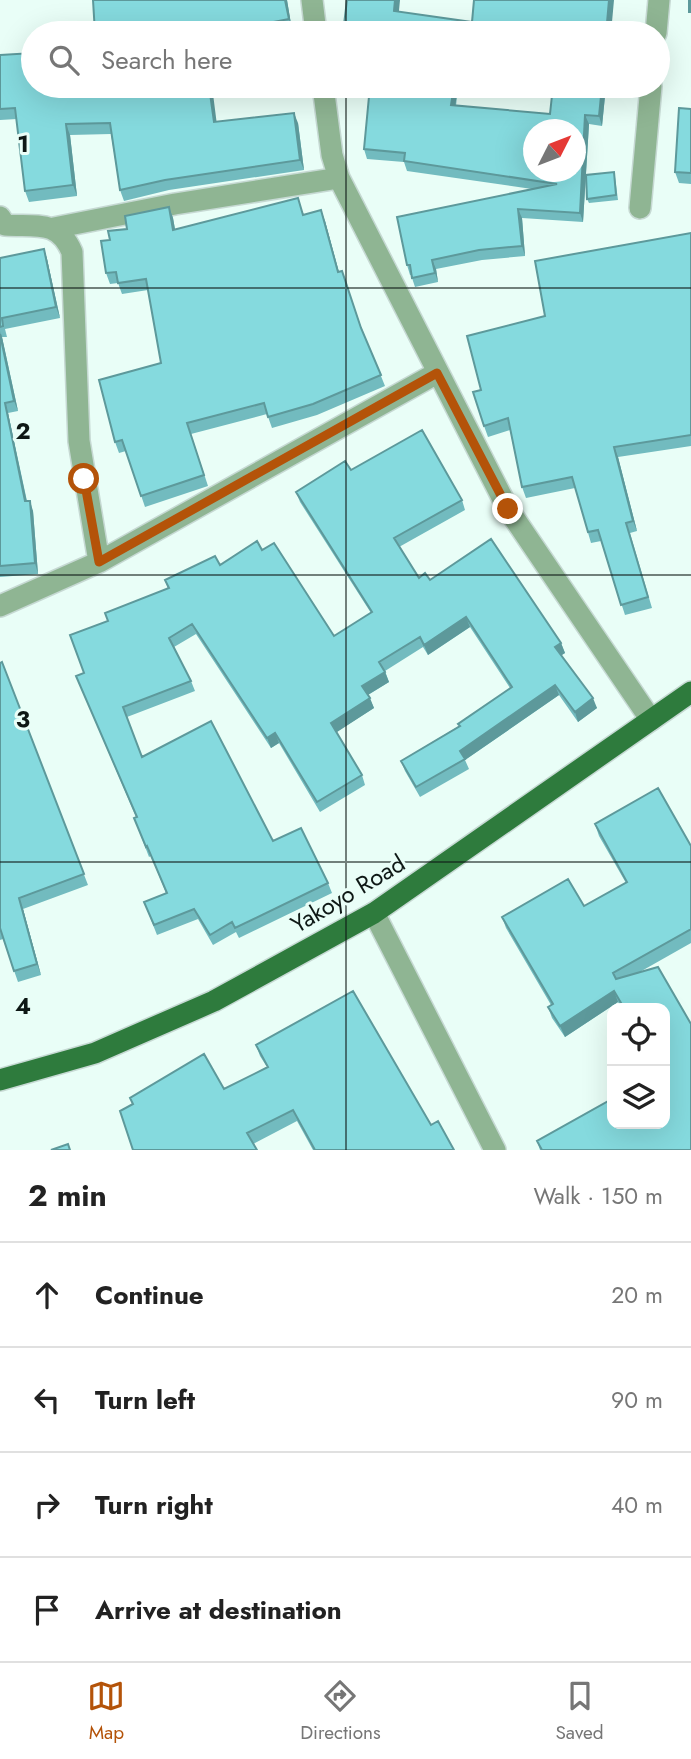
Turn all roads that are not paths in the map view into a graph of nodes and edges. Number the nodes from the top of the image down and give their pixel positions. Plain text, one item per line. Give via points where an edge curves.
1 (312, 0) edge
2 (659, 0) edge
3 (315, 21) edge
4 (657, 21) edge
5 (325, 98) edge
6 (650, 98) edge
7 (339, 178) junction
8 (640, 208) dead end
9 (0, 217) edge
10 (54, 228) junction
11 (437, 373) junction
12 (99, 562) junction
13 (0, 606) edge
14 (691, 692) edge
15 (651, 720) junction
16 (374, 913) junction
17 (0, 1080) edge
18 (495, 1150) edge

1 - 3 street
2 - 4 street
5 - 7 street
6 - 8 street
7 - 10 street
7 - 11 street
9 - 10 street via 5,225
10 - 12 street via 66,238 72,252 79,441
11 - 12 street
11 - 15 street via 508,509
12 - 13 street
14 - 15 main road, Yakoyo Road
15 - 16 main road, Yakoyo Road
16 - 17 main road, Yakoyo Road via 214,1001 95,1053
16 - 18 street

